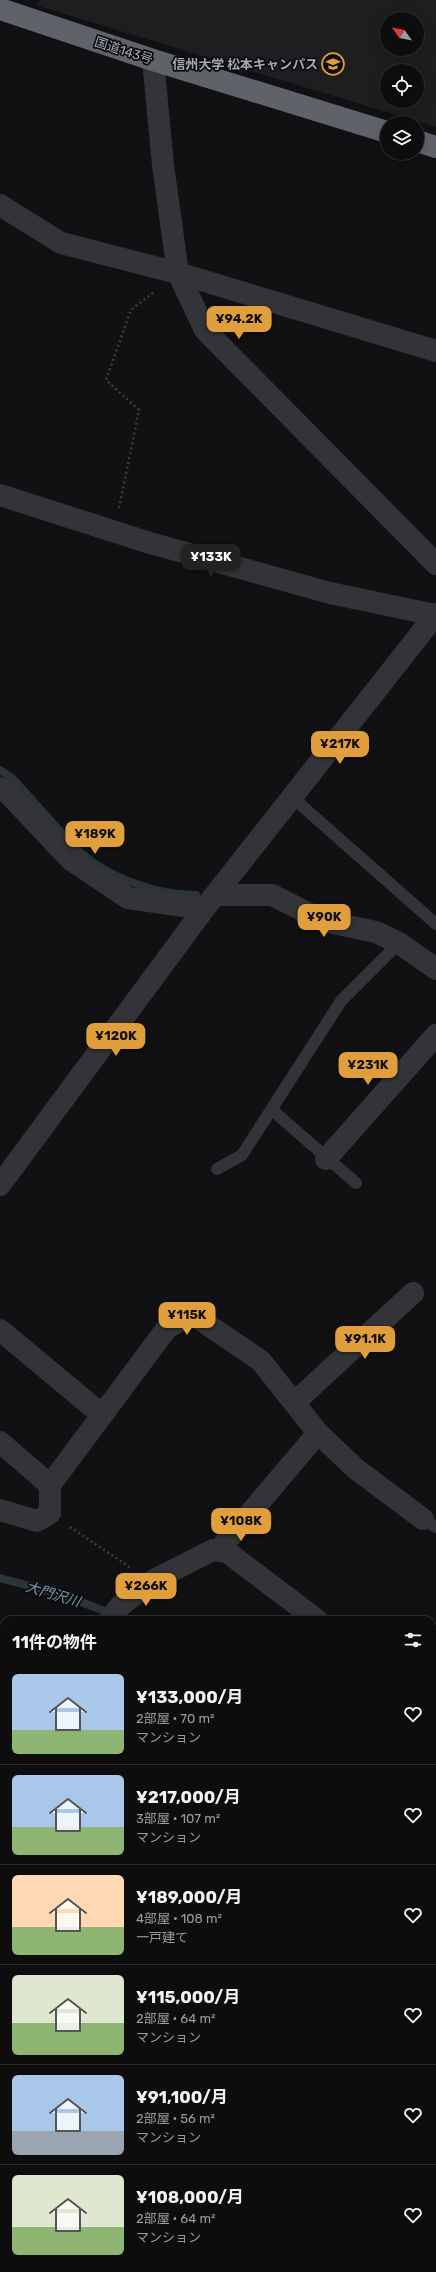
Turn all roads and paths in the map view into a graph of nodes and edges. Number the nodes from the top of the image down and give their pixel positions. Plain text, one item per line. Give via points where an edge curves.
1 (0, 9) edge
2 (152, 60) junction
3 (380, 130) edge
4 (424, 144) edge
5 (436, 147) edge
6 (0, 205) edge
7 (178, 273) junction
8 (436, 351) edge
9 (0, 495) edge
10 (115, 532) junction
11 (436, 564) edge
12 (436, 615) edge
13 (0, 788) edge
14 (293, 798) junction
15 (210, 902) junction
16 (436, 924) edge
17 (399, 943) junction
18 (434, 967) edge
19 (436, 1035) edge
20 (272, 1110) junction
21 (326, 1159) junction
22 (217, 1169) dead end
23 (356, 1183) dead end
24 (0, 1185) edge
25 (413, 1293) dead end
26 (0, 1330) edge
27 (294, 1403) junction
28 (101, 1414) junction
29 (318, 1433) junction
30 (0, 1442) edge
31 (50, 1486) junction
32 (0, 1510) edge
33 (50, 1513) junction
34 (429, 1523) edge
35 (218, 1550) junction
36 (152, 1582) junction
37 (115, 1613) edge
38 (312, 1616) edge

1 - 2 highway, 国道143号
2 - 3 highway, 国道143号
2 - 7 street
4 - 5 highway
6 - 7 street via 61,243
7 - 8 street
7 - 10 path via 131,310 106,380 139,410
7 - 11 street via 205,330
9 - 10 street
10 - 12 street via 330,594
12 - 14 street
13 - 15 street via 6,791 70,859 128,898
14 - 15 street
14 - 16 lane
15 - 17 street via 272,895 324,921 376,932
15 - 24 street
17 - 18 street
17 - 20 lane via 341,1002
19 - 21 street
20 - 21 lane
20 - 22 lane via 242,1155
21 - 23 lane
25 - 27 street
26 - 28 street
27 - 28 street via 261,1361 192,1314 167,1328
27 - 29 street
28 - 31 street
29 - 34 street via 356,1469
29 - 35 street
30 - 31 street
31 - 33 street
32 - 33 street via 37,1521
33 - 36 path
35 - 36 street via 213,1550
35 - 38 street via 227,1552
36 - 37 street

